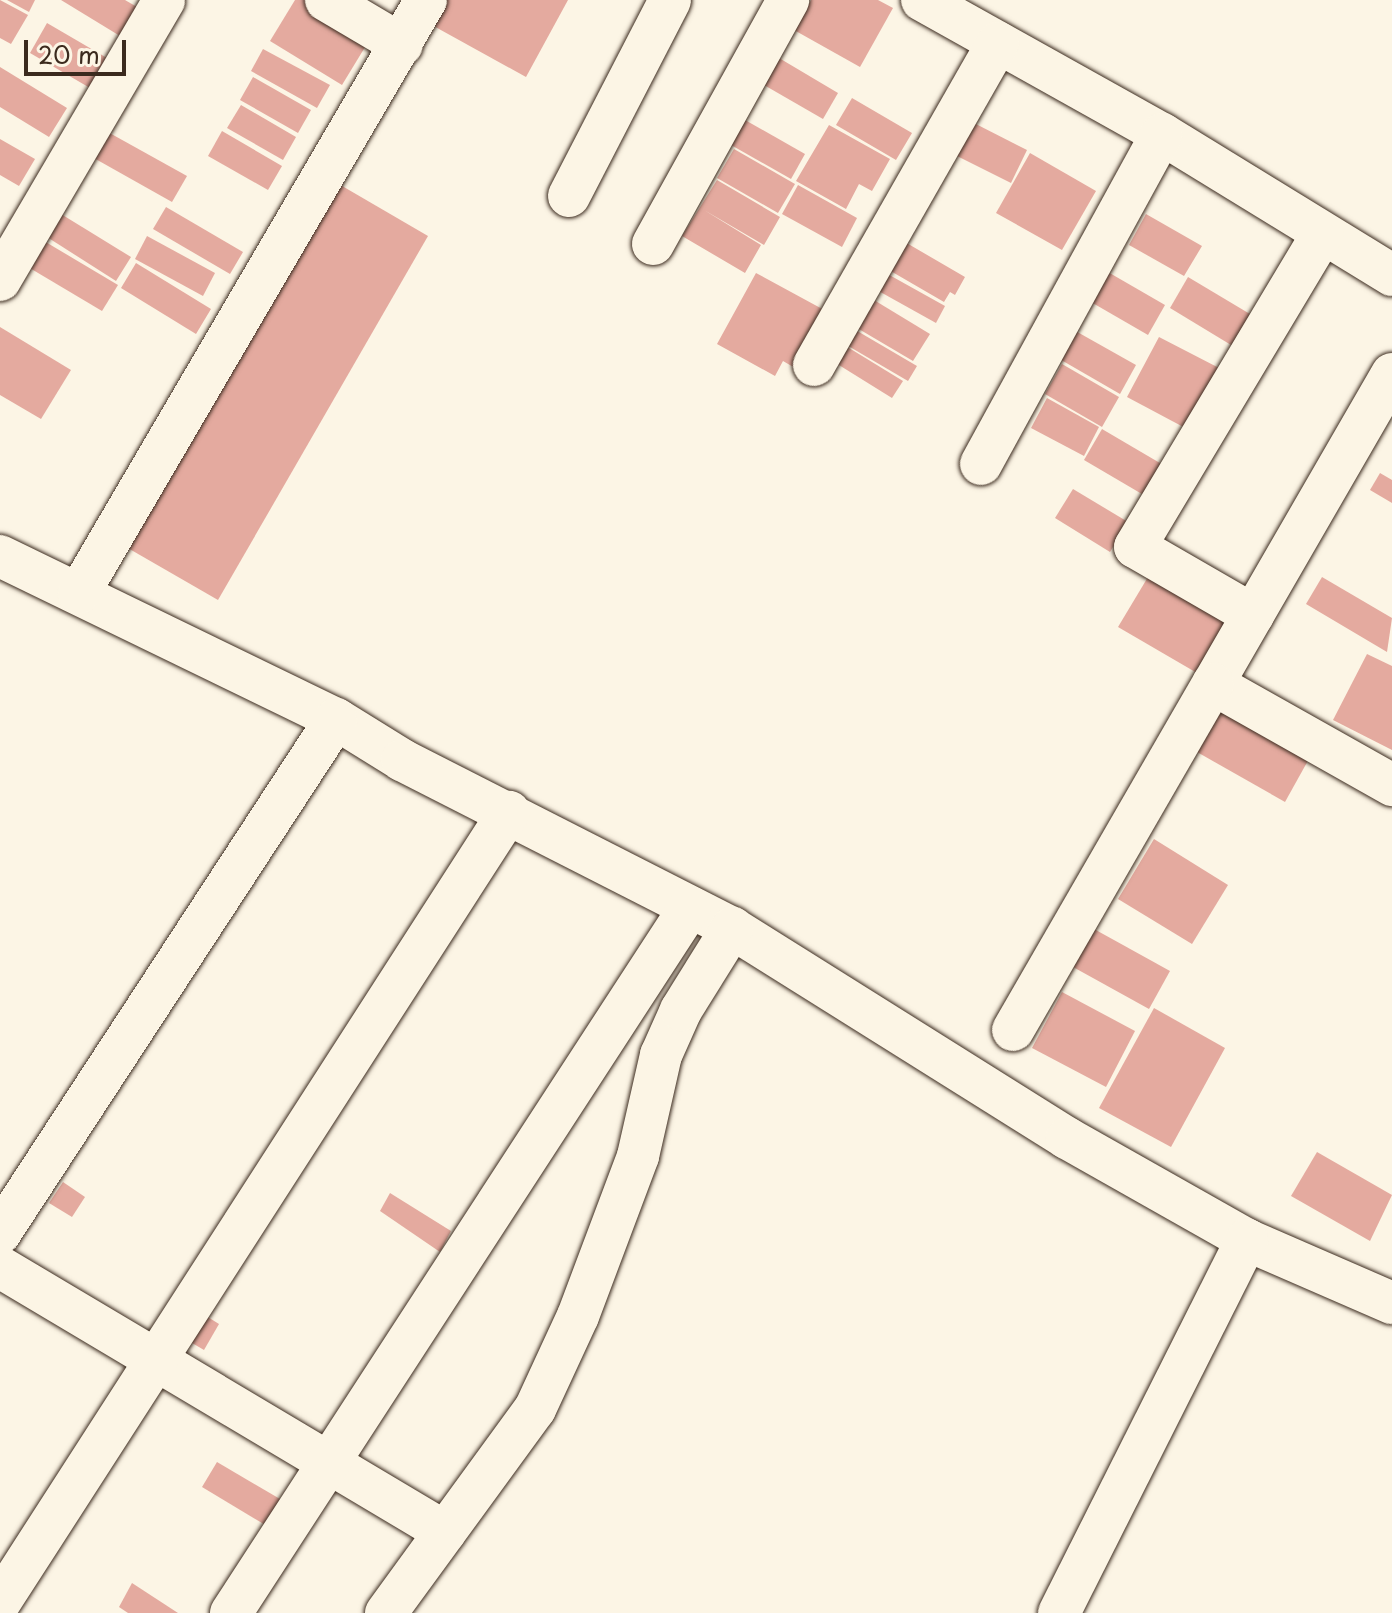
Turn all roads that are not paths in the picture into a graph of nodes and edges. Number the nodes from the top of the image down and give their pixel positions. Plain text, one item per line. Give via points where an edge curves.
1 (164, 0) edge
2 (326, 0) edge
3 (426, 0) edge
4 (670, 0) edge
5 (788, 0) edge
6 (922, 0) edge
7 (998, 43) junction
8 (402, 45) junction
9 (1162, 134) junction
10 (569, 196) dead end
11 (1322, 234) junction
12 (653, 244) dead end
13 (1392, 275) edge
14 (0, 280) edge
15 (814, 365) dead end
16 (1392, 374) edge
17 (981, 464) dead end
18 (0, 556) edge
19 (79, 593) junction
20 (1253, 615) junction
21 (1213, 684) junction
22 (336, 719) junction
23 (1392, 785) edge
24 (509, 812) junction
25 (690, 907) junction
26 (732, 928) junction
27 (1013, 1030) dead end
28 (0, 1233) edge
29 (1242, 1251) junction
30 (0, 1267) edge
31 (1392, 1303) edge
32 (153, 1358) junction
33 (325, 1461) junction
34 (445, 1532) junction
35 (0, 1602) edge
36 (231, 1613) edge
37 (386, 1613) edge
38 (1059, 1613) edge

1 - 14 street
2 - 8 street
3 - 8 street
4 - 10 street
5 - 12 street
6 - 7 street
7 - 9 street
7 - 15 street
8 - 19 street
9 - 11 street
9 - 17 street
11 - 13 street
11 - 20 street via 1135,547
16 - 20 street
18 - 19 street
19 - 22 street
20 - 21 street
21 - 23 street
21 - 27 street
22 - 24 street via 402,760
22 - 28 street
24 - 25 street
24 - 32 street
25 - 26 street
25 - 33 street
26 - 29 street
26 - 34 street via 681,1010 661,1055 638,1156 578,1316 541,1397 509,1451
29 - 31 street
29 - 38 street
30 - 32 street
32 - 33 street
32 - 35 street
33 - 34 street
33 - 36 street
34 - 37 street

